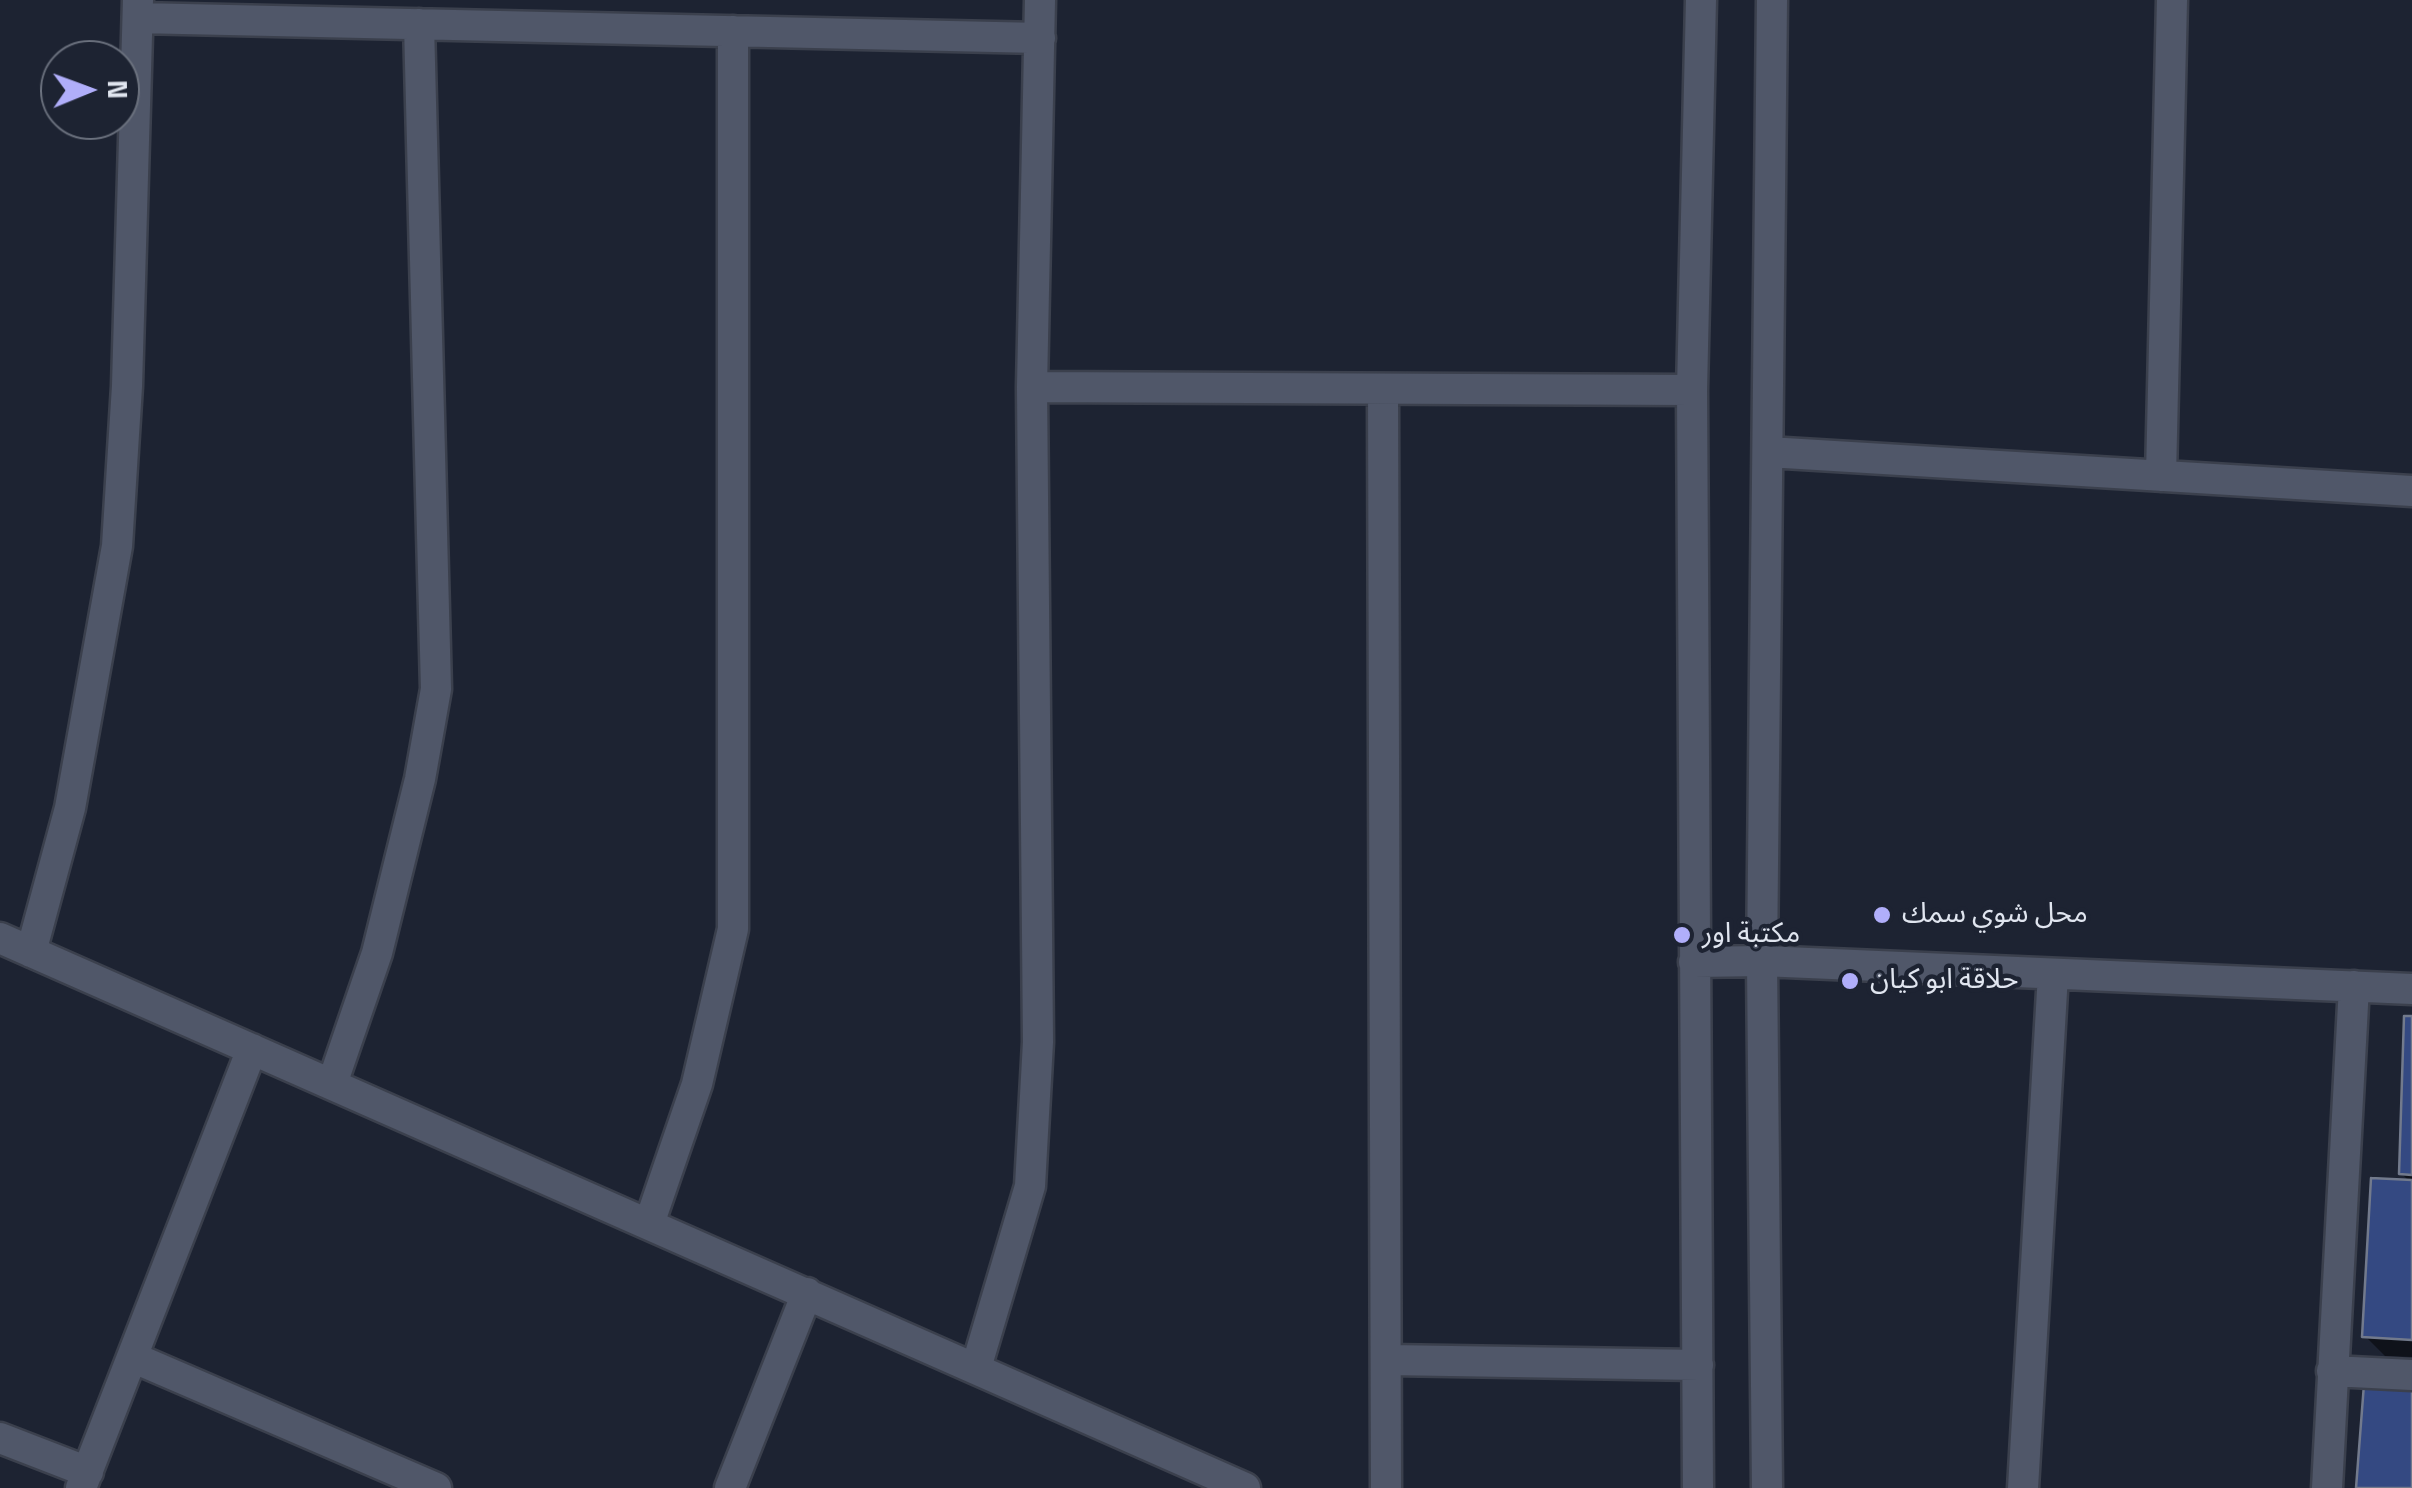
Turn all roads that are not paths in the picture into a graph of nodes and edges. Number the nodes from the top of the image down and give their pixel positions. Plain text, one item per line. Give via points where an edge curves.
1 (1040, 0) edge
2 (1701, 0) edge
3 (1772, 0) edge
4 (2172, 0) edge
5 (138, 9) edge
6 (420, 24) junction
7 (733, 31) junction
8 (1040, 38) junction
9 (1032, 388) junction
10 (1383, 390) junction
11 (1692, 390) junction
12 (1768, 452) junction
13 (2161, 476) junction
14 (2412, 491) edge
15 (0, 938) edge
16 (32, 952) junction
17 (1762, 961) junction
18 (1694, 962) junction
19 (2053, 974) junction
20 (2354, 986) junction
21 (2412, 989) edge
22 (252, 1049) junction
23 (332, 1084) junction
24 (649, 1224) junction
25 (807, 1293) junction
26 (132, 1357) junction
27 (1389, 1360) junction
28 (1698, 1365) junction
29 (976, 1368) junction
30 (2332, 1372) junction
31 (2412, 1375) edge
32 (0, 1438) edge
33 (1179, 1474) edge
34 (85, 1480) edge
35 (436, 1488) edge
36 (730, 1488) edge
37 (1244, 1488) edge
38 (1386, 1488) edge
39 (1698, 1488) edge
40 (1767, 1488) edge
41 (2023, 1488) edge
42 (2327, 1488) edge

1 - 8 street
2 - 11 street
3 - 12 street
4 - 13 street
5 - 6 street
5 - 16 street via 117,546 70,808
6 - 7 street
6 - 23 street via 436,689 386,921
7 - 8 street
7 - 24 street via 733,928 698,1084
8 - 9 street
9 - 10 street
9 - 29 street via 1038,1042 1030,1186
10 - 11 street
10 - 27 street
11 - 18 street
12 - 13 street
12 - 17 street
13 - 14 street
15 - 16 street
16 - 22 street
17 - 18 street
17 - 19 street
17 - 40 street
18 - 28 street
19 - 20 street
19 - 41 street
20 - 21 street
20 - 30 street
22 - 23 street
22 - 26 street
23 - 24 street
24 - 25 street
25 - 29 street
25 - 36 street
26 - 34 street
26 - 35 street
27 - 28 street
27 - 38 street
28 - 39 street
29 - 33 street
30 - 31 street
30 - 42 street
32 - 34 street
33 - 37 street

